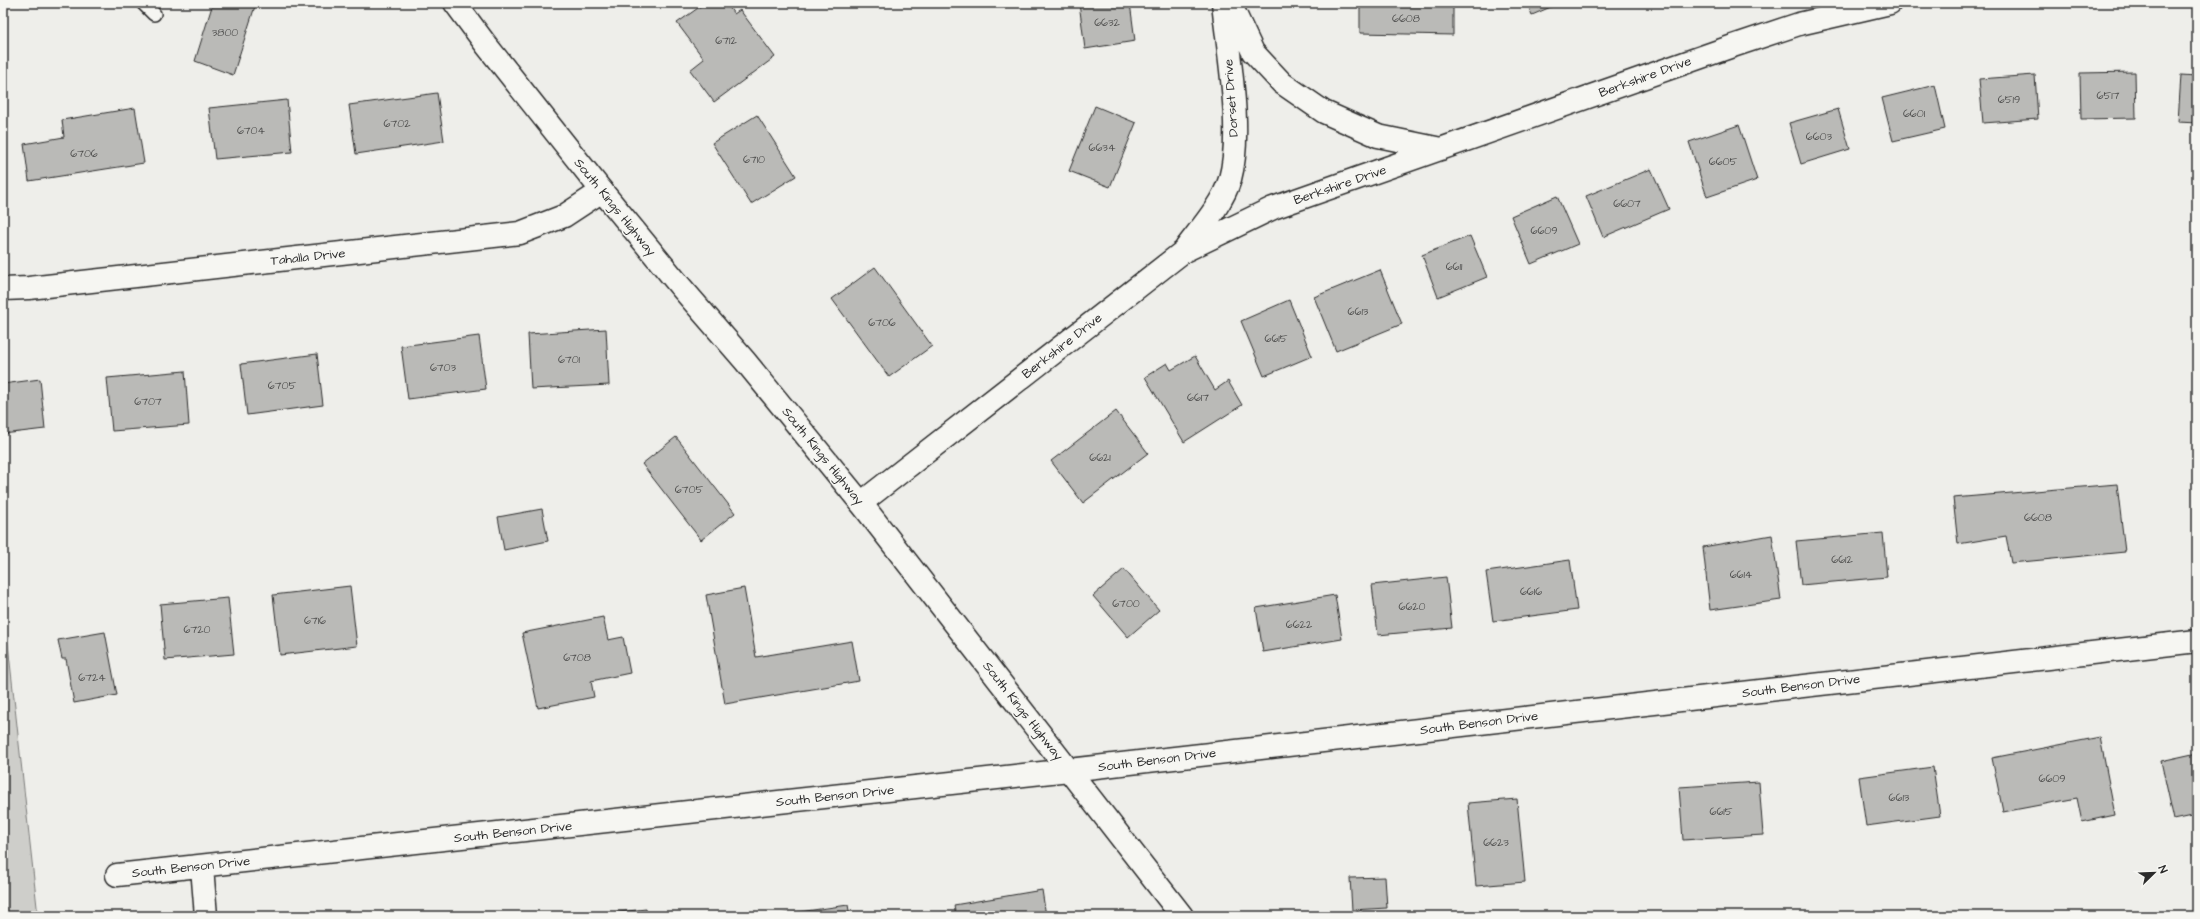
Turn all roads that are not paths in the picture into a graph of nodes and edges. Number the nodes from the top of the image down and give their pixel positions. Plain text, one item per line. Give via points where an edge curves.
1 (143, 3) edge
2 (455, 3) edge
3 (1223, 3) edge
4 (1230, 3) edge
5 (1890, 3) edge
6 (154, 14) dead end
7 (1441, 149) junction
8 (602, 191) junction
9 (1184, 251) junction
10 (3, 289) edge
11 (861, 503) junction
12 (2197, 641) edge
13 (1069, 770) junction
14 (202, 866) junction
15 (117, 875) dead end
16 (206, 916) edge
17 (1182, 916) edge

1 - 6 lane
2 - 8 street, South Kings Highway
3 - 9 street, Dorset Drive via 1236,135 1230,179 1214,210
4 - 7 street, Dorset Drive via 1253,52 1282,83 1324,112 1378,136
5 - 7 street, Berkshire Drive via 1799,24
7 - 9 street, Berkshire Drive via 1273,208
8 - 10 street, Tahalla Drive via 564,216 520,233
8 - 11 street, South Kings Highway
9 - 11 street, Berkshire Drive
11 - 13 street, South Kings Highway
12 - 13 street, South Benson Drive
13 - 14 street, South Benson Drive
13 - 17 street, South Kings Highway
14 - 15 street, South Benson Drive
14 - 16 street

